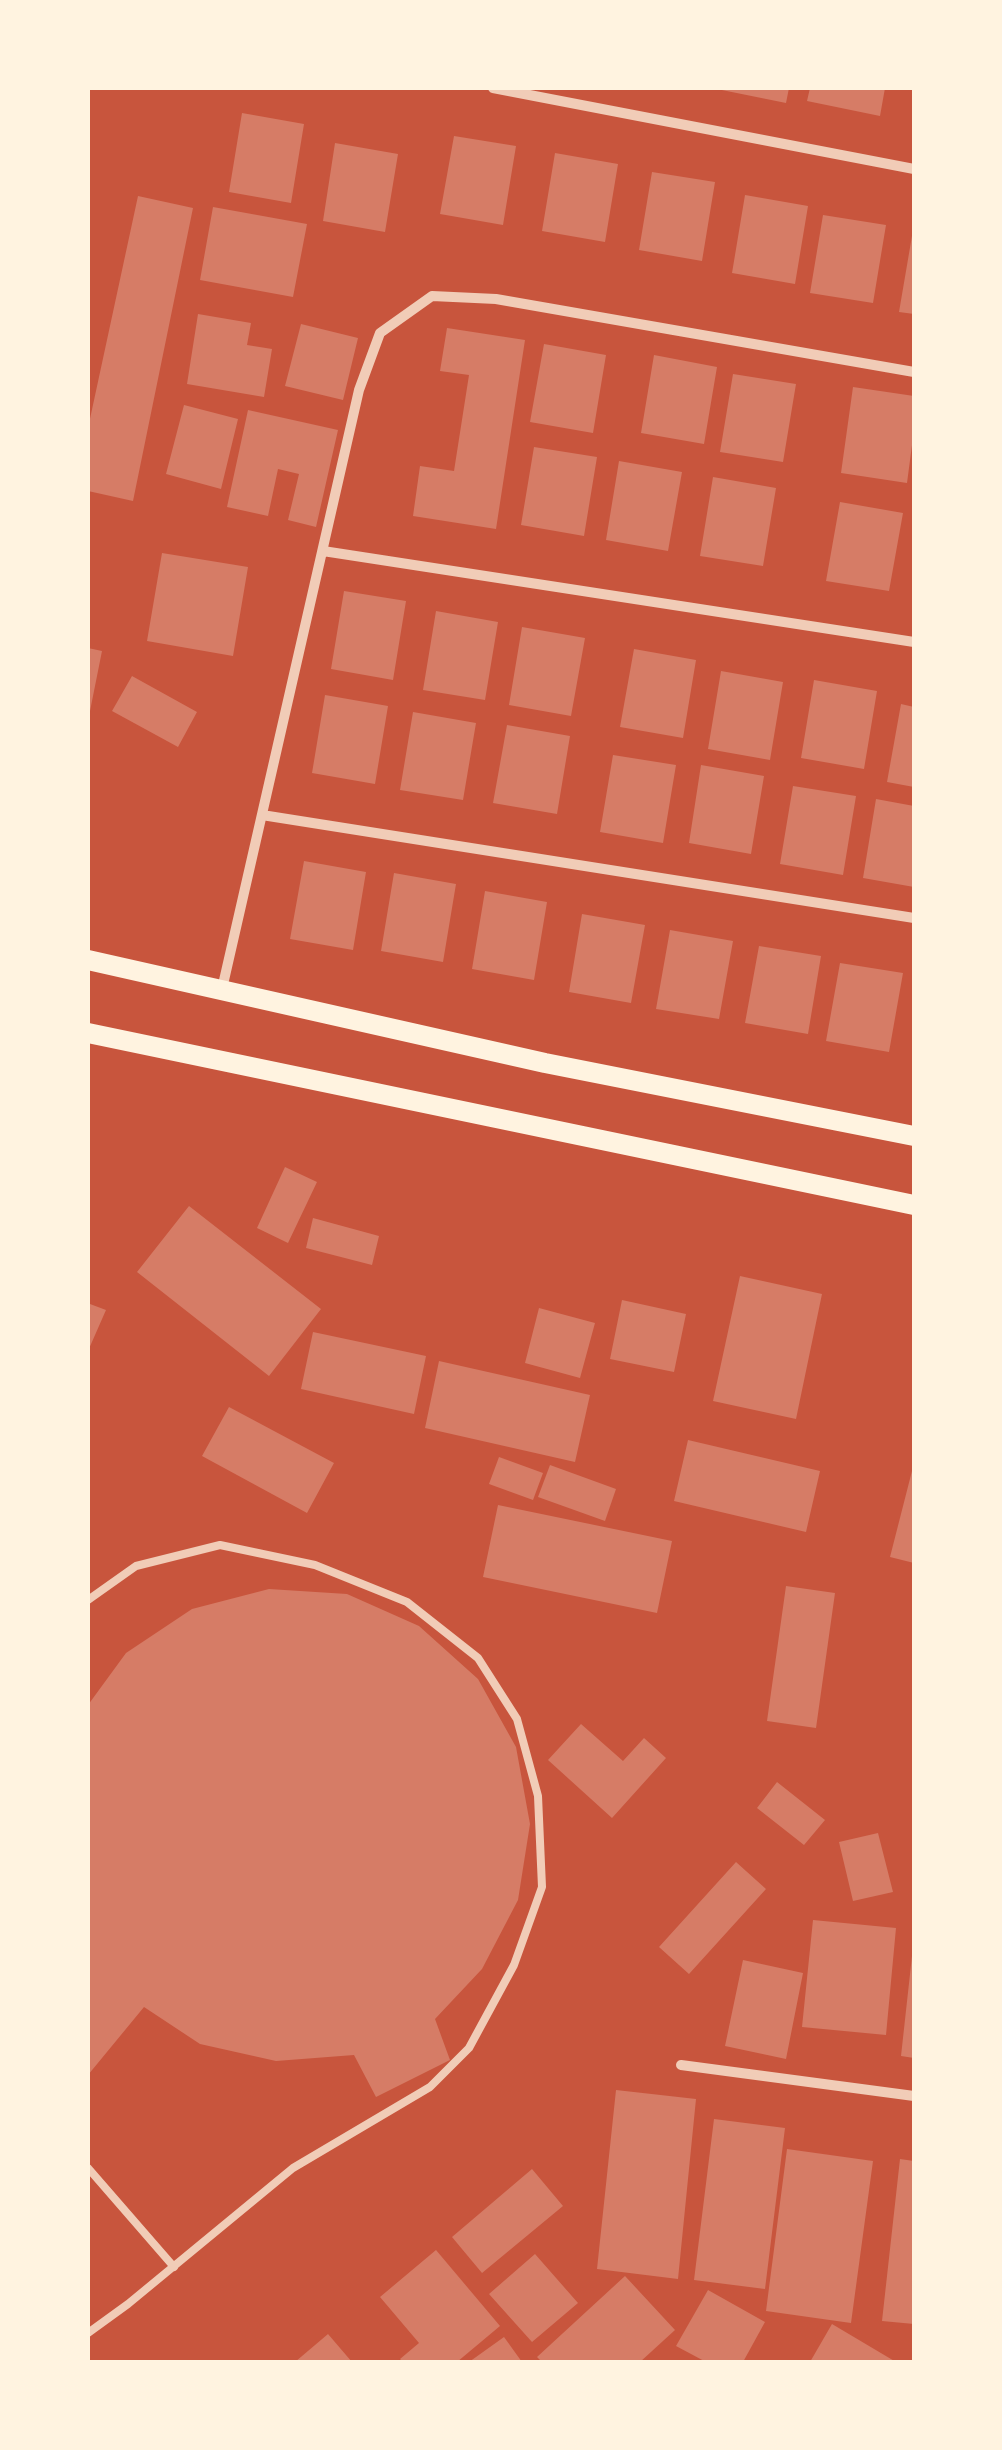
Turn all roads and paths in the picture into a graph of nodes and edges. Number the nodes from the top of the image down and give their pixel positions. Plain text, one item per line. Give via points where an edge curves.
1 (493, 88) edge
2 (914, 169) edge
3 (914, 372) edge
4 (323, 552) junction
5 (914, 642) edge
6 (262, 816) junction
7 (914, 918) edge
8 (88, 960) edge
9 (221, 990) junction
10 (88, 1033) edge
11 (914, 1136) edge
12 (914, 1205) edge
13 (88, 1600) edge
14 (681, 2066) dead end
15 (914, 2096) edge
16 (88, 2168) edge
17 (174, 2266) junction
18 (88, 2333) edge

1 - 2 street
3 - 4 street via 496,299 432,296 380,333
4 - 5 street
4 - 6 street
6 - 7 street
6 - 9 street
8 - 9 main road
9 - 11 main road
10 - 12 main road
13 - 17 lane via 136,1566 220,1546 315,1565 407,1602 478,1658 517,1719 538,1796 542,1886 514,1965 469,2048 430,2087 293,2168
14 - 15 street
16 - 17 lane
17 - 18 lane

